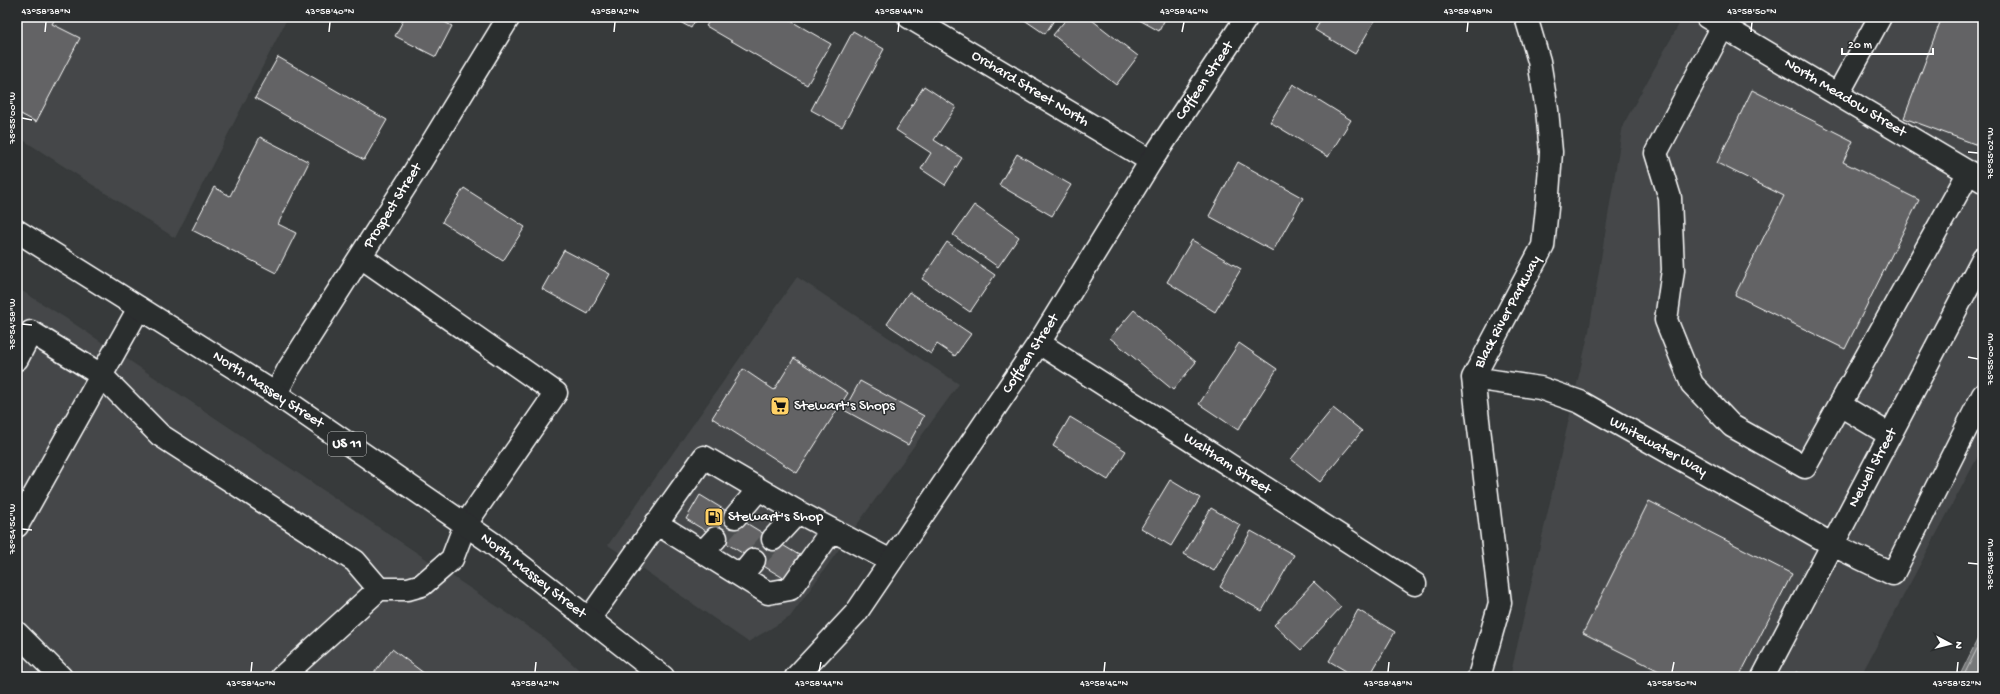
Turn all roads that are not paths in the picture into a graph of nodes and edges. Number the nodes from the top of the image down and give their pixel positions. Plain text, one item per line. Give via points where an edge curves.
1 (509, 17) edge
2 (909, 17) edge
3 (1247, 17) edge
4 (1526, 17) edge
5 (1880, 17) edge
6 (1715, 21) edge
7 (1838, 94) junction
8 (1151, 161) junction
9 (1976, 176) edge
10 (17, 231) edge
11 (361, 257) junction
12 (1983, 258) edge
13 (139, 308) junction
14 (1039, 343) junction
15 (17, 359) edge
16 (101, 375) junction
17 (1473, 378) junction
18 (276, 394) junction
19 (1983, 395) edge
20 (1840, 405) junction
21 (1890, 435) junction
22 (758, 490) junction
23 (798, 512) junction
24 (735, 517) tunnel mouth
25 (656, 523) junction
26 (465, 525) junction
27 (17, 526) edge
28 (832, 530) junction
29 (773, 540) tunnel mouth
30 (1833, 545) junction
31 (891, 561) junction
32 (1415, 584) dead end
33 (379, 589) junction
34 (589, 619) junction
35 (17, 633) edge
36 (61, 677) edge
37 (282, 677) edge
38 (663, 677) edge
39 (796, 677) edge
40 (1479, 677) edge
41 (1763, 677) edge

1 - 11 street, Prospect Street
2 - 8 street, Orchard Street North
3 - 8 street, Coffeen Street
4 - 17 street, Black River Parkway via 1539,61 1551,152 1543,246
5 - 7 street
6 - 7 street, North Meadow Street
6 - 20 street via 1656,153 1670,198 1673,270 1666,320 1692,384 1732,426 1805,467
7 - 9 street, North Meadow Street
8 - 14 street, Coffeen Street
9 - 20 street
10 - 13 street, North Massey Street / US 11
11 - 18 street, Prospect Street via 288,370
11 - 26 street via 556,393
12 - 21 street, Newell Street
13 - 16 street
13 - 18 street, North Massey Street / US 11
14 - 31 street, Coffeen Street
14 - 32 street, Waltham Street
15 - 16 street via 31,332
16 - 27 street
16 - 33 street via 160,435 355,561
17 - 30 street, Whitewater Way via 1540,388 1580,402
17 - 40 street, Black River Parkway via 1500,603
18 - 26 street, North Massey Street / US 11
19 - 30 street, Whitewater Way via 1893,574
20 - 21 street
21 - 30 street, Newell Street
22 - 23 street
22 - 24 street
22 - 25 street via 704,457
23 - 28 street
23 - 29 street
25 - 28 street via 709,545 747,568 768,593 790,589
25 - 34 street
26 - 33 street via 452,559 422,585 408,589
26 - 34 street, North Massey Street / US 11
28 - 31 street
30 - 41 street, Newell Street
31 - 39 street, Coffeen Street via 856,612
33 - 37 street
34 - 38 street, North Massey Street / US 11
35 - 36 street

